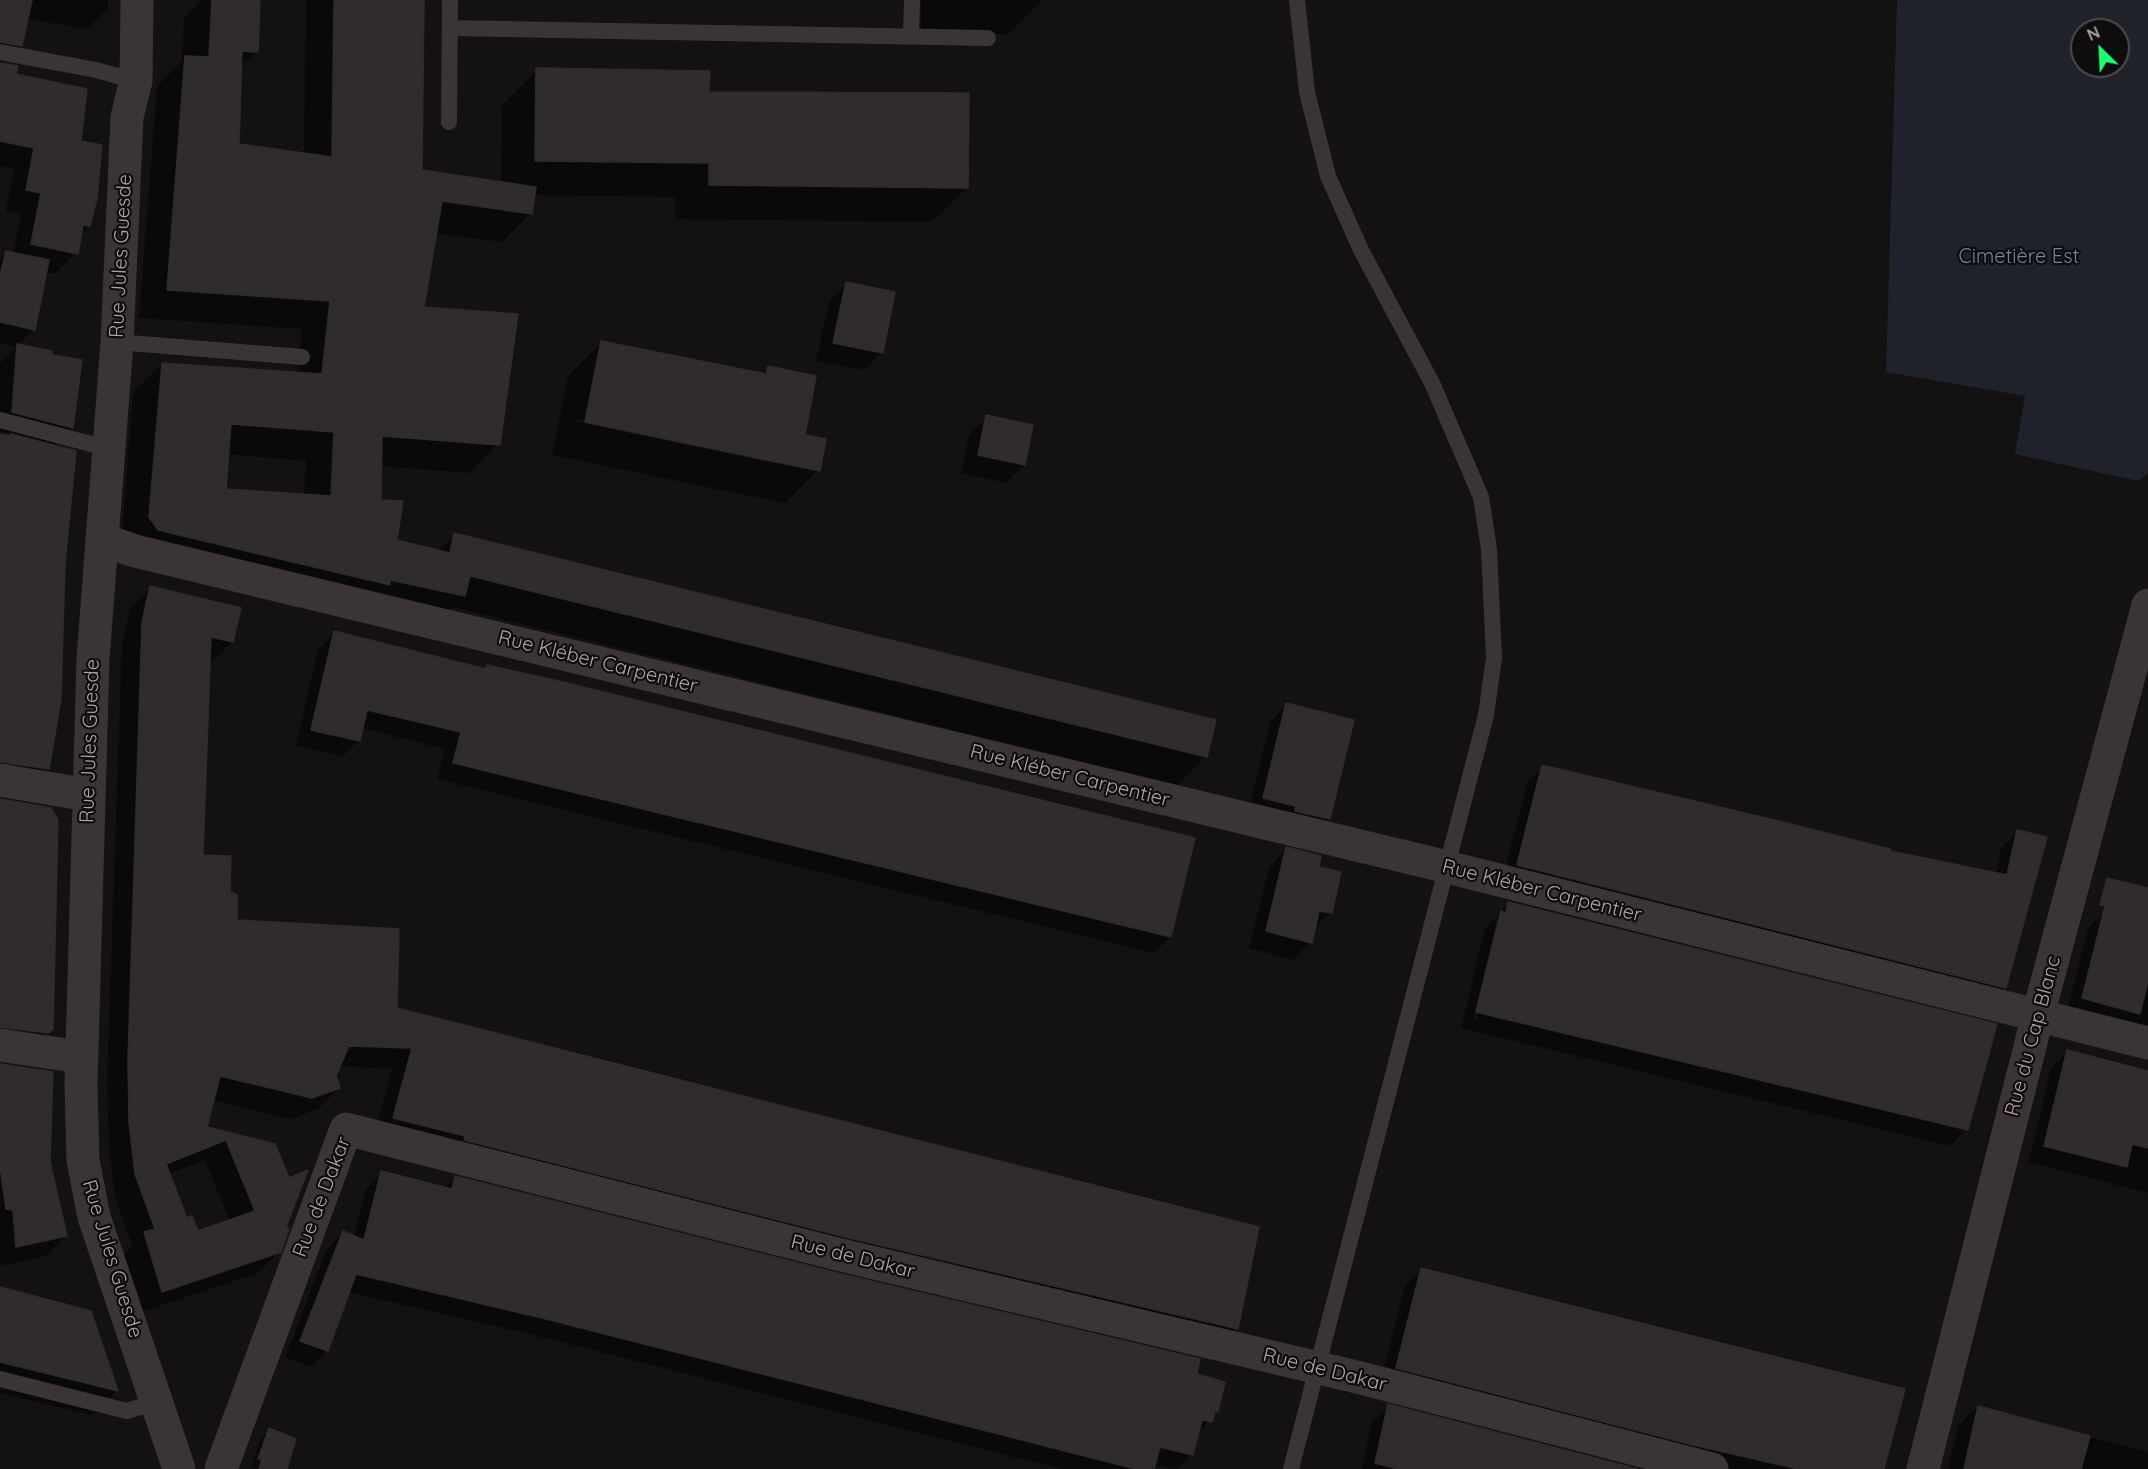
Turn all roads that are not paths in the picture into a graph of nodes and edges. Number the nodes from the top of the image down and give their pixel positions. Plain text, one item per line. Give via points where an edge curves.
1 (137, 0) edge
2 (450, 0) edge
3 (912, 0) edge
4 (1297, 0) edge
5 (450, 28) junction
6 (911, 36) junction
7 (988, 38) dead end
8 (0, 52) edge
9 (136, 81) junction
10 (449, 122) dead end
11 (117, 342) junction
12 (302, 357) dead end
13 (0, 420) edge
14 (110, 449) junction
15 (102, 540) junction
16 (2148, 605) edge
17 (0, 780) edge
18 (88, 795) junction
19 (1446, 867) junction
20 (2038, 1015) junction
21 (2148, 1043) edge
22 (0, 1045) edge
23 (80, 1057) junction
24 (1315, 1368) junction
25 (0, 1378) edge
26 (156, 1401) junction
27 (179, 1469) edge
28 (221, 1469) edge
29 (1291, 1469) edge
30 (1712, 1469) edge
31 (1923, 1469) edge

1 - 9 street, Rue Jules Guesde
2 - 5 lane
3 - 6 lane
4 - 19 lane via 1307,92 1328,176 1361,250 1432,382 1481,496 1489,549 1494,658 1486,715
5 - 6 lane
5 - 10 lane
6 - 7 lane
8 - 9 lane
9 - 11 street, Rue Jules Guesde via 127,117
11 - 12 lane
11 - 14 street, Rue Jules Guesde
13 - 14 lane
14 - 15 street, Rue Jules Guesde
15 - 18 street, Rue Jules Guesde
15 - 19 street, Rue Kléber Carpentier
16 - 20 street, Rue du Cap Blanc
17 - 18 street
18 - 23 street, Rue Jules Guesde
19 - 20 street, Rue Kléber Carpentier
19 - 24 lane
20 - 21 street, Rue Kléber Carpentier
20 - 31 street, Rue du Cap Blanc
22 - 23 street
23 - 26 street, Rue Jules Guesde via 83,1160 94,1216
24 - 28 street, Rue de Dakar via 346,1129
24 - 29 lane
24 - 30 street, Rue de Dakar
25 - 26 lane via 128,1411
26 - 27 street, Rue Jules Guesde

